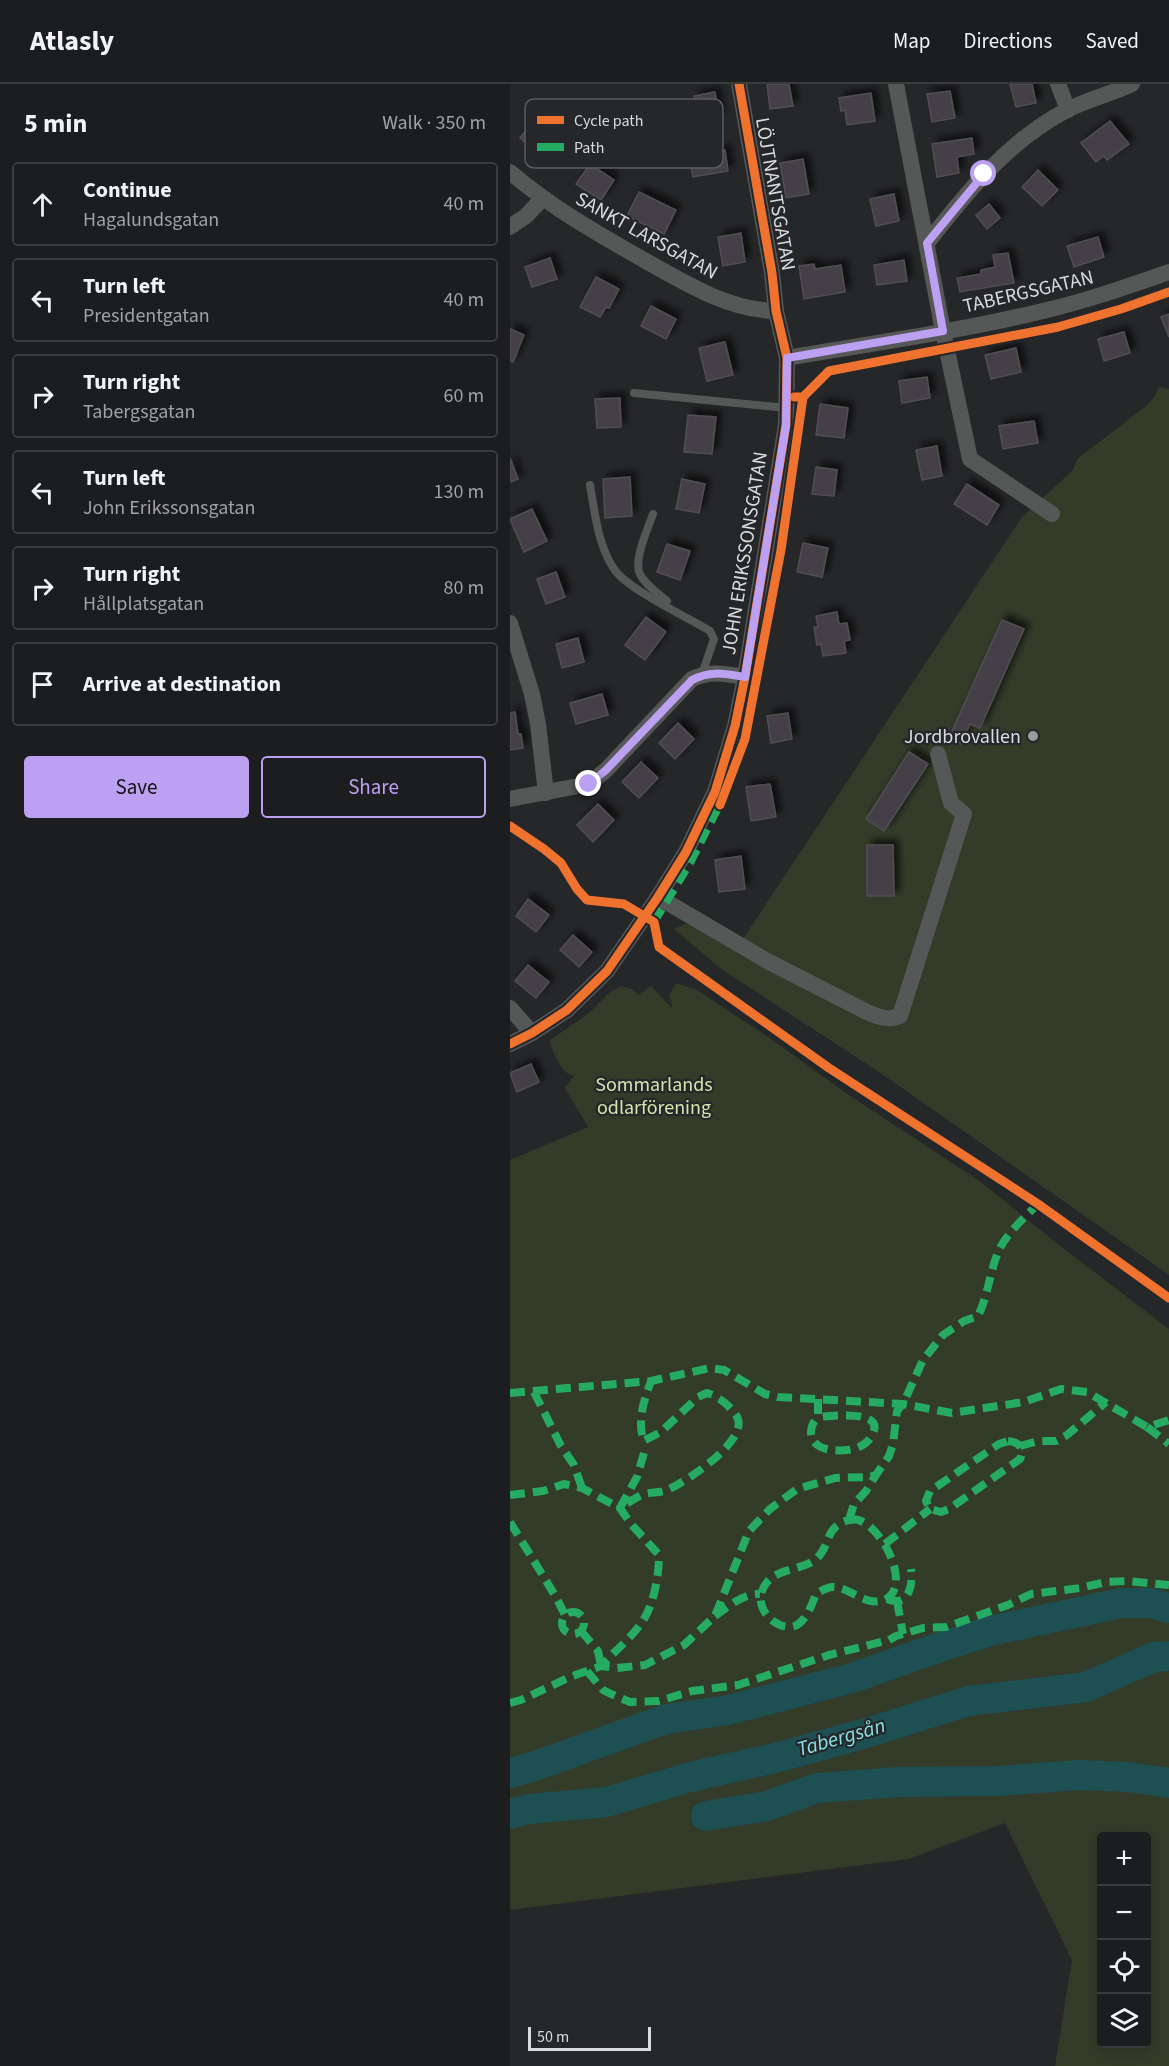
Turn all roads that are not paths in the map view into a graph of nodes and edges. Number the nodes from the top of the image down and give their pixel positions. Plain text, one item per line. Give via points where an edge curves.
1 (739, 84) edge
2 (896, 84) edge
3 (1058, 84) edge
4 (1132, 84) edge
5 (1068, 110) junction
6 (510, 172) edge
7 (542, 199) junction
8 (510, 227) edge
9 (927, 243) junction
10 (1169, 272) edge
11 (776, 311) junction
12 (943, 331) junction
13 (787, 358) junction
14 (634, 393) dead end
15 (787, 408) junction
16 (590, 485) dead end
17 (653, 514) dead end
18 (1052, 514) dead end
19 (678, 612) junction
20 (510, 623) edge
21 (702, 674) junction
22 (745, 677) junction
23 (938, 754) dead end
24 (546, 793) junction
25 (510, 799) edge
26 (658, 897) junction
27 (510, 1008) edge
28 (532, 1033) junction
29 (510, 1044) edge

1 - 11 street, LÖJTNANTSGATAN
2 - 9 street
3 - 5 street
4 - 5 street
5 - 9 street via 1008,151 961,199
6 - 7 street, SANKT LARSGATAN
7 - 8 street
7 - 11 street, SANKT LARSGATAN via 574,221 694,287 756,311
9 - 12 street
10 - 12 street, TABERGSGATAN via 1046,311
11 - 13 street, JOHN ERIKSSONSGATAN
12 - 13 street, TABERGSGATAN
12 - 18 street via 970,459
13 - 15 street, JOHN ERIKSSONSGATAN
14 - 15 lane
15 - 22 street, JOHN ERIKSSONSGATAN
16 - 19 lane via 597,527 615,570 627,582
17 - 19 lane via 638,572
19 - 21 lane via 710,631 714,639
20 - 24 street via 532,694
21 - 22 street
21 - 24 street via 599,777 589,784
22 - 26 street, JOHN ERIKSSONSGATAN via 715,792 692,842
23 - 26 street via 951,803 964,814 900,1016 882,1019 867,1012 769,962
24 - 25 street
26 - 28 street, JOHN ERIKSSONSGATAN via 595,983 567,1010
27 - 28 street
28 - 29 street, JOHN ERIKSSONSGATAN

